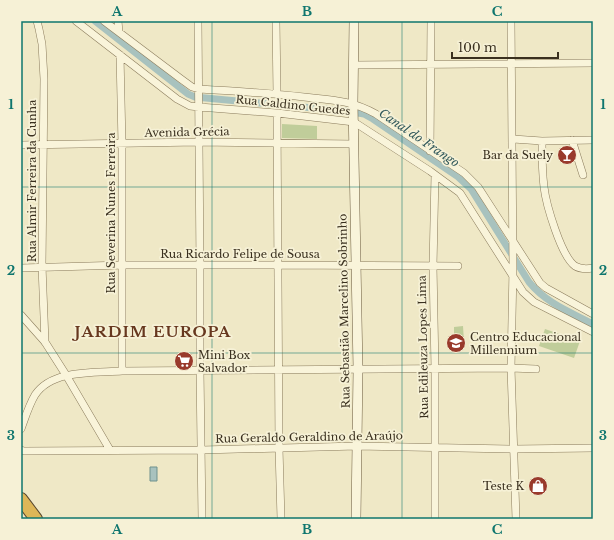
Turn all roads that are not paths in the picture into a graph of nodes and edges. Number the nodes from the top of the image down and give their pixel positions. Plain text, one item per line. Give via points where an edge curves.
1 (36, 21) edge
2 (76, 21) edge
3 (104, 21) edge
4 (118, 21) edge
5 (198, 21) edge
6 (276, 21) edge
7 (354, 21) edge
8 (431, 21) edge
9 (511, 21) edge
10 (118, 32) junction
11 (120, 55) junction
12 (512, 63) junction
13 (593, 63) edge
14 (354, 65) junction
15 (432, 65) junction
16 (199, 89) junction
17 (277, 94) junction
18 (353, 104) junction
19 (199, 107) junction
20 (277, 113) junction
21 (354, 122) junction
22 (513, 139) junction
23 (542, 140) junction
24 (572, 140) junction
25 (593, 140) edge
26 (198, 142) junction
27 (277, 142) junction
28 (122, 144) junction
29 (354, 144) junction
30 (21, 145) edge
31 (43, 145) junction
32 (430, 150) junction
33 (435, 175) junction
34 (583, 175) dead end
35 (513, 245) junction
36 (123, 265) junction
37 (279, 265) junction
38 (356, 265) junction
39 (42, 266) junction
40 (200, 266) junction
41 (433, 266) junction
42 (458, 266) dead end
43 (21, 268) edge
44 (593, 268) edge
45 (513, 276) junction
46 (593, 314) edge
47 (21, 316) edge
48 (593, 332) edge
49 (45, 342) junction
50 (511, 368) junction
51 (279, 369) junction
52 (358, 369) junction
53 (435, 369) junction
54 (536, 369) dead end
55 (200, 370) junction
56 (122, 371) junction
57 (66, 375) junction
58 (21, 429) edge
59 (357, 446) junction
60 (436, 447) junction
61 (279, 448) junction
62 (593, 448) edge
63 (514, 449) junction
64 (23, 450) edge
65 (110, 450) junction
66 (202, 450) junction
67 (21, 499) edge
68 (32, 514) edge
69 (44, 519) edge
70 (202, 519) edge
71 (281, 519) edge
72 (356, 519) edge
73 (435, 519) edge
74 (516, 519) edge

1 - 31 street, Rua Almir Ferreira da Cunha via 42,44 44,79
2 - 11 street, Rua Galdino Guedes
3 - 10 street, Rua Galdino Guedes
4 - 10 street
5 - 16 street
6 - 17 street
7 - 14 street, Rua Sebastião Marcelino Sobrinho
8 - 15 street
9 - 12 street
10 - 16 street, Rua Galdino Guedes via 192,87
11 - 19 street, Rua Galdino Guedes via 177,99 190,106
11 - 28 street, Rua Severina Nunes Ferreira
12 - 13 street
12 - 15 street
12 - 22 street
14 - 15 street
14 - 18 street, Rua Sebastião Marcelino Sobrinho
15 - 32 street
16 - 17 street, Rua Galdino Guedes
16 - 19 street
17 - 18 street, Rua Galdino Guedes
18 - 21 street, Rua Sebastião Marcelino Sobrinho
18 - 32 street, Rua Galdino Guedes via 376,114
19 - 20 street, Rua Galdino Guedes
19 - 26 street
20 - 21 street, Rua Galdino Guedes
20 - 27 street
21 - 29 street, Rua Sebastião Marcelino Sobrinho
21 - 33 street, Rua Galdino Guedes
22 - 23 street
22 - 35 street
23 - 24 street
23 - 44 street via 544,188 563,250 571,262 580,268
24 - 25 street
24 - 34 street
26 - 27 street, Avenida Grécia
26 - 28 street, Avenida Grécia
26 - 40 street
27 - 29 street, Avenida Grécia
27 - 37 street
28 - 31 street, Avenida Grécia
28 - 36 street, Rua Severina Nunes Ferreira
29 - 38 street, Rua Sebastião Marcelino Sobrinho
30 - 31 street, Avenida Grécia
31 - 39 street, Rua Almir Ferreira da Cunha
32 - 35 street, Rua Galdino Guedes via 471,179
33 - 41 street, Rua Edileuza Lopes Lima
33 - 45 street, Rua Galdino Guedes via 455,189 465,200
35 - 45 street
35 - 46 street, Rua Galdino Guedes via 540,283
36 - 39 street, Rua Ricardo Felipe de Sousa
36 - 40 street, Rua Ricardo Felipe de Sousa
36 - 56 street, Rua Severina Nunes Ferreira
37 - 38 street, Rua Ricardo Felipe de Sousa
37 - 40 street, Rua Ricardo Felipe de Sousa
37 - 51 street
38 - 41 street, Rua Ricardo Felipe de Sousa
38 - 52 street, Rua Sebastião Marcelino Sobrinho
39 - 43 street, Rua Ricardo Felipe de Sousa
39 - 49 street, Rua Almir Ferreira da Cunha
40 - 55 street
41 - 42 street, Rua Ricardo Felipe de Sousa
41 - 53 street, Rua Edileuza Lopes Lima
45 - 48 street, Rua Galdino Guedes via 523,292 534,302
45 - 50 street
47 - 49 street
49 - 57 street
50 - 53 street
50 - 54 street
50 - 63 street
51 - 52 street
51 - 55 street
51 - 61 street
52 - 53 street
52 - 59 street, Rua Sebastião Marcelino Sobrinho
53 - 60 street, Rua Edileuza Lopes Lima
55 - 56 street
55 - 66 street
56 - 57 street
57 - 58 street via 50,382 36,393
57 - 65 street
59 - 60 street, Rua Geraldo Geraldino de Araújo
59 - 61 street, Rua Geraldo Geraldino de Araújo
59 - 72 street, Rua Sebastião Marcelino Sobrinho
60 - 63 street, Rua Geraldo Geraldino de Araújo
60 - 73 street, Rua Edileuza Lopes Lima
61 - 66 street, Rua Geraldo Geraldino de Araújo
61 - 71 street
62 - 63 street, Rua Geraldo Geraldino de Araújo
63 - 74 street
64 - 65 street, Rua Geraldo Geraldino de Araújo
65 - 66 street, Rua Geraldo Geraldino de Araújo
66 - 70 street
67 - 68 highway
68 - 69 highway

